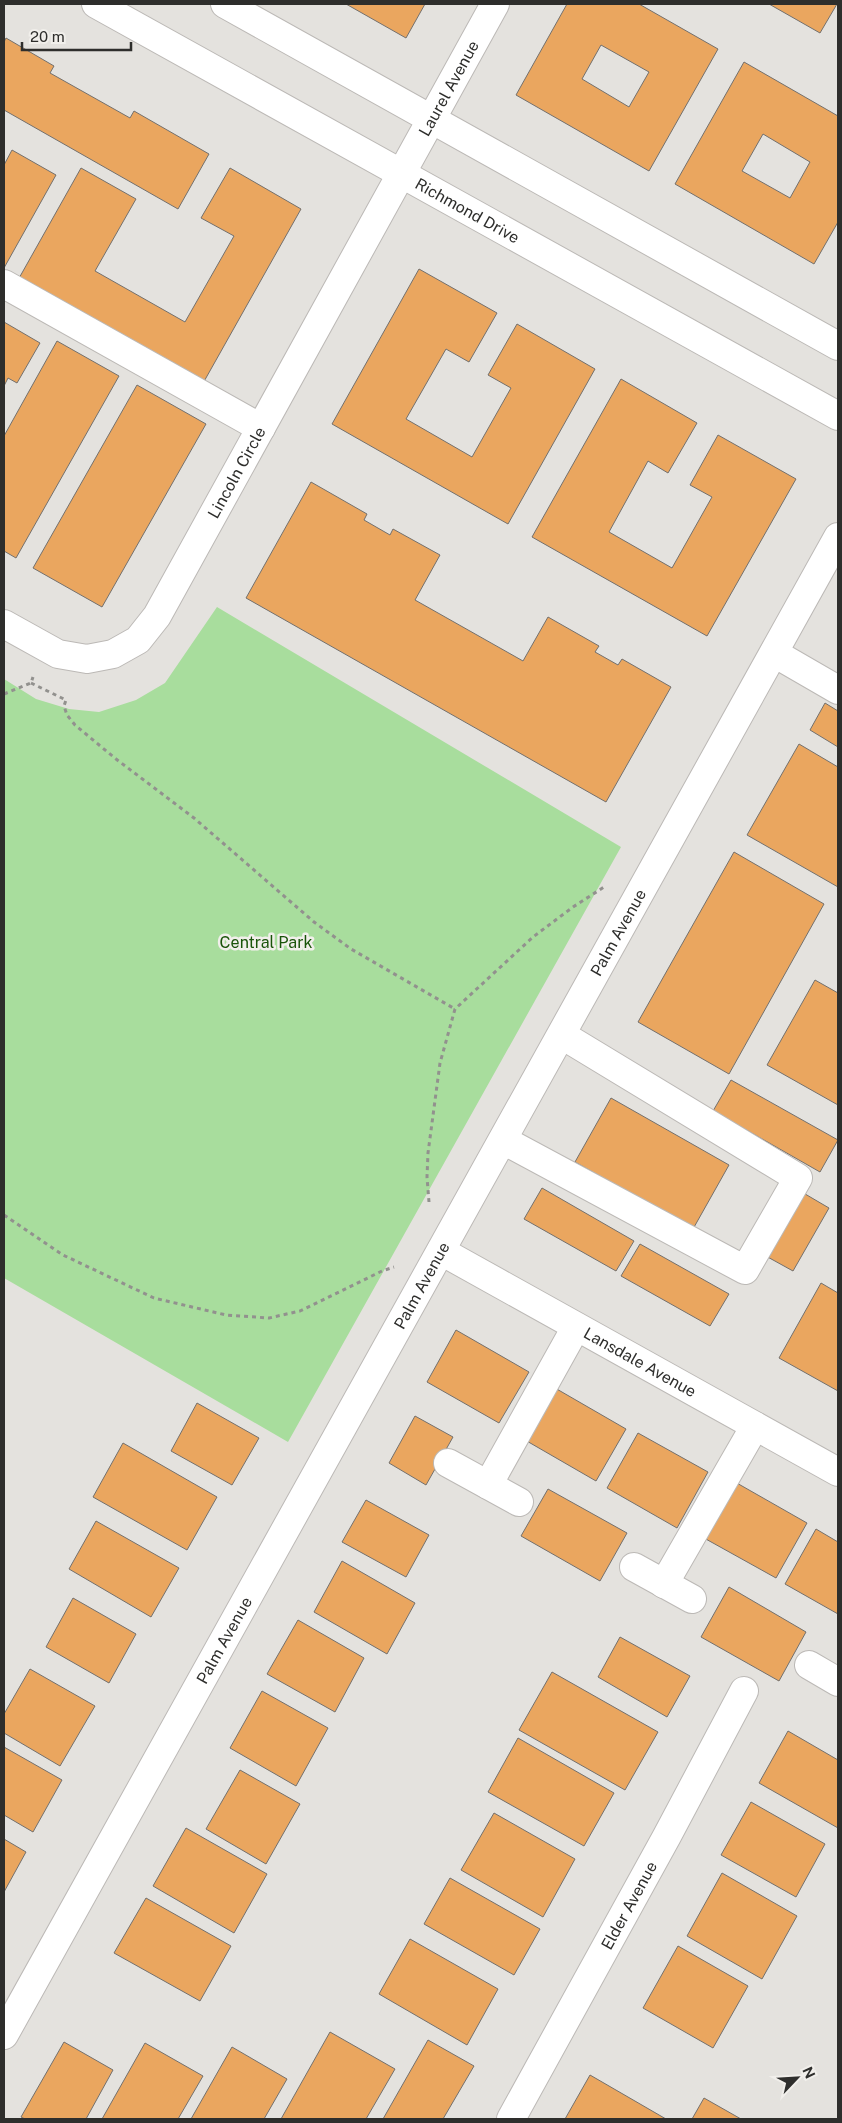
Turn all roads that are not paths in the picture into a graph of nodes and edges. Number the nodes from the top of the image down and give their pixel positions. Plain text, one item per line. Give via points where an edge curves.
1 (96, 4) edge
2 (225, 4) edge
3 (496, 4) edge
4 (432, 119) junction
5 (402, 174) junction
6 (4, 284) edge
7 (838, 346) edge
8 (838, 416) edge
9 (261, 428) junction
10 (835, 550) edge
11 (4, 624) edge
12 (774, 654) junction
13 (838, 690) edge
14 (562, 1035) junction
15 (503, 1140) junction
16 (441, 1252) junction
17 (576, 1326) junction
18 (755, 1426) junction
19 (448, 1463) dead end
20 (838, 1472) edge
21 (488, 1485) junction
22 (520, 1502) dead end
23 (634, 1567) dead end
24 (664, 1584) junction
25 (692, 1599) dead end
26 (809, 1665) dead end
27 (838, 1682) edge
28 (744, 1691) dead end
29 (4, 2035) edge
30 (511, 2119) edge

1 - 5 street, Richmond Drive
2 - 4 street
3 - 4 street, Laurel Avenue
4 - 5 street, Laurel Avenue
4 - 7 street
5 - 8 street, Richmond Drive
5 - 9 street, Lincoln Circle
6 - 9 street
9 - 11 street, Lincoln Circle via 157,616 138,640 113,654 87,659 58,654
10 - 12 street, Palm Avenue
12 - 13 street
12 - 14 street, Palm Avenue
14 - 15 street, Palm Avenue
14 - 15 street via 798,1178 745,1270
15 - 16 street, Palm Avenue
16 - 17 street, Lansdale Avenue
16 - 29 street, Palm Avenue
17 - 18 street, Lansdale Avenue
17 - 21 street
18 - 20 street, Lansdale Avenue
18 - 24 street
19 - 21 street
21 - 22 street
23 - 24 street
24 - 25 street
26 - 27 street
28 - 30 street, Elder Avenue via 644,1880

